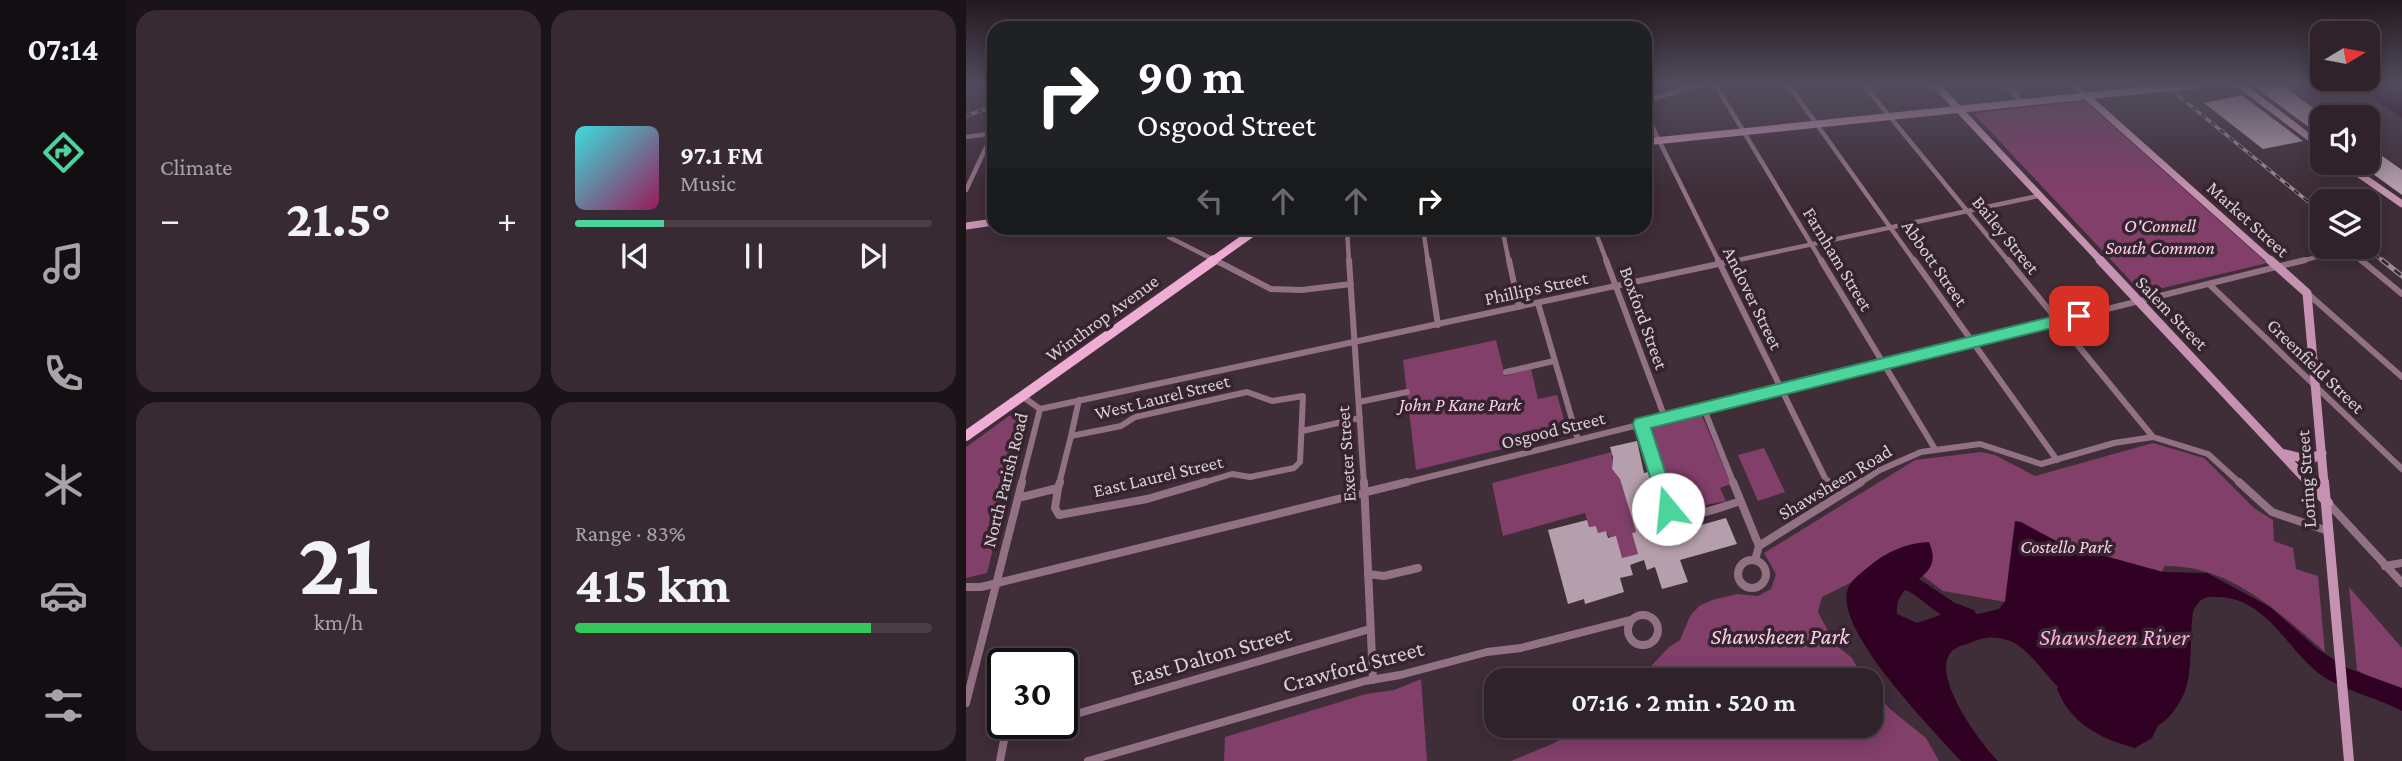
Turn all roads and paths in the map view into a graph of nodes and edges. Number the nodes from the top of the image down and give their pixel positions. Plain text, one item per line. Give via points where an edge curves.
1 (1735, 120) edge
2 (1813, 120) edge
3 (1863, 120) edge
4 (1892, 120) edge
5 (1968, 120) edge
6 (2112, 120) edge
7 (2285, 120) edge
8 (1816, 124) junction
9 (1652, 126) edge
10 (1742, 131) junction
11 (987, 134) edge
12 (966, 137) edge
13 (2310, 138) edge
14 (1660, 141) junction
15 (1652, 142) edge
16 (987, 145) edge
17 (2360, 175) edge
18 (966, 190) edge
19 (2038, 196) junction
20 (2402, 204) edge
21 (1967, 211) junction
22 (987, 223) edge
23 (966, 226) edge
24 (1891, 228) junction
25 (1169, 235) edge
26 (1249, 235) edge
27 (1348, 235) edge
28 (1424, 235) edge
29 (1504, 235) edge
30 (1597, 235) edge
31 (1812, 244) junction
32 (1214, 260) junction
33 (1719, 264) junction
34 (2279, 268) junction
35 (1351, 284) junction
36 (2209, 284) junction
37 (1616, 287) junction
38 (2307, 293) junction
39 (2402, 294) edge
40 (2137, 302) junction
41 (1538, 303) junction
42 (1519, 307) junction
43 (2056, 321) junction
44 (1438, 325) junction
45 (1355, 342) junction
46 (1972, 342) junction
47 (1554, 361) junction
48 (1883, 365) junction
49 (1506, 372) dead end
50 (2402, 377) edge
51 (2316, 387) junction
52 (1781, 390) junction
53 (1407, 392) dead end
54 (1022, 396) junction
55 (1079, 401) junction
56 (1359, 402) junction
57 (1040, 409) junction
58 (1704, 409) junction
59 (1360, 418) junction
60 (1665, 418) junction
61 (1641, 424) junction
62 (1302, 431) junction
63 (966, 436) edge
64 (1070, 436) junction
65 (2152, 437) junction
66 (1578, 440) junction
67 (1935, 449) junction
68 (2278, 452) junction
69 (2322, 453) junction
70 (2057, 460) junction
71 (2402, 469) edge
72 (1058, 488) junction
73 (1364, 493) junction
74 (1018, 498) junction
75 (1835, 498) junction
76 (1741, 501) junction
77 (2328, 503) junction
78 (2328, 531) junction
79 (1759, 546) junction
80 (1755, 561) dead end
81 (2402, 563) edge
82 (2385, 566) junction
83 (1418, 568) dead end
84 (1368, 575) junction
85 (2402, 583) edge
86 (996, 584) junction
87 (966, 587) edge
88 (1630, 620) junction
89 (1370, 629) junction
90 (1373, 680) junction
91 (966, 703) edge
92 (1078, 713) edge
93 (1004, 739) edge
94 (1000, 761) edge
95 (1088, 761) edge
96 (2349, 761) edge

1 - 10 street, Farnham Street
2 - 8 street, Abbott Street
3 - 8 main road
4 - 21 street, Bailey Street
5 - 19 main road, Salem Street
6 - 34 street, Market Street
7 - 13 main road
8 - 10 main road
8 - 24 street, Abbott Street
9 - 14 street, Andover Street
10 - 14 main road
10 - 31 street, Farnham Street
11 - 12 street
14 - 15 main road
14 - 33 street, Andover Street
16 - 18 street
17 - 20 main road
19 - 21 street, Phillips Street
19 - 40 main road, Salem Street
21 - 24 street, Phillips Street
21 - 43 street, Bailey Street
22 - 23 main road
24 - 31 street, Phillips Street
24 - 46 street, Abbott Street
25 - 32 street
26 - 32 main road, Winthrop Avenue
27 - 35 street, Exeter Street
28 - 44 street
29 - 42 street
30 - 37 street, Boxford Street
31 - 33 street, Phillips Street
31 - 48 street, Farnham Street
32 - 35 street via 1271,289
32 - 54 main road, Winthrop Avenue
33 - 37 street, Phillips Street
33 - 52 street, Andover Street
34 - 36 street, Osgood Street
34 - 38 street, Market Street
34 - 39 street, Osgood Street via 2351,252
35 - 45 street, Exeter Street
36 - 40 street, Osgood Street
36 - 51 street, Greenfield Street
37 - 41 street, Phillips Street
37 - 60 street, Boxford Street
38 - 50 street, Market Street
38 - 51 main road, Loring Street
40 - 43 street, Osgood Street
40 - 68 main road, Salem Street
41 - 42 street, Phillips Street
41 - 47 street
42 - 44 street, Phillips Street
43 - 46 street, Osgood Street
43 - 65 street, Bailey Street
44 - 45 street, Phillips Street
45 - 55 street, Phillips Street
45 - 56 street, Exeter Street
46 - 48 street, Osgood Street
46 - 70 street, Abbott Street
47 - 49 street
47 - 66 street
48 - 52 street, Osgood Street
48 - 67 street, Farnham Street
51 - 69 main road, Loring Street
51 - 71 street, Greenfield Street
52 - 58 street, Osgood Street
52 - 75 street, Andover Street
53 - 56 street
54 - 57 street, North Parish Road
54 - 63 main road, Winthrop Avenue
55 - 57 street, Phillips Street
55 - 64 street, West Laurel Street
56 - 59 street, Exeter Street
57 - 74 street, North Parish Road
58 - 60 street, Osgood Street
58 - 76 street
59 - 62 street
59 - 73 street, Exeter Street
60 - 61 street, Osgood Street
61 - 66 street, Osgood Street
61 - 76 street via 1668,509 1693,514
62 - 64 street, West Laurel Street via 1303,396 1272,401 1247,392
62 - 72 street, East Laurel Street via 1300,462 1294,468 1250,477 1232,474 1147,499 1059,515 1055,508
64 - 72 street
65 - 70 street, Shawsheen Road
65 - 78 street, Shawsheen Road via 2208,454 2272,512
66 - 73 street, Osgood Street
67 - 70 street, Shawsheen Road via 1980,444 2032,463
67 - 75 street, Shawsheen Road via 1892,463
68 - 69 main road via 2310,460
68 - 77 main road, Salem Street
69 - 77 main road, Loring Street
72 - 74 street
73 - 84 street, Exeter Street
73 - 86 street, Osgood Street
74 - 86 street, North Parish Road
75 - 79 street, Shawsheen Road
76 - 79 street
77 - 78 main road, Loring Street
77 - 82 street
78 - 96 main road, Loring Street
79 - 80 street
81 - 82 street
82 - 85 street
83 - 84 street
84 - 89 street, Exeter Street
86 - 87 street, Osgood Street
86 - 91 street, North Parish Road
88 - 88 street via 1627,633 1633,643 1643,646 1654,640 1658,631 1653,618 1642,615
88 - 90 street, Crawford Street
89 - 90 street, Exeter Street
89 - 92 street, East Dalton Street
90 - 95 street, Crawford Street
93 - 94 street

